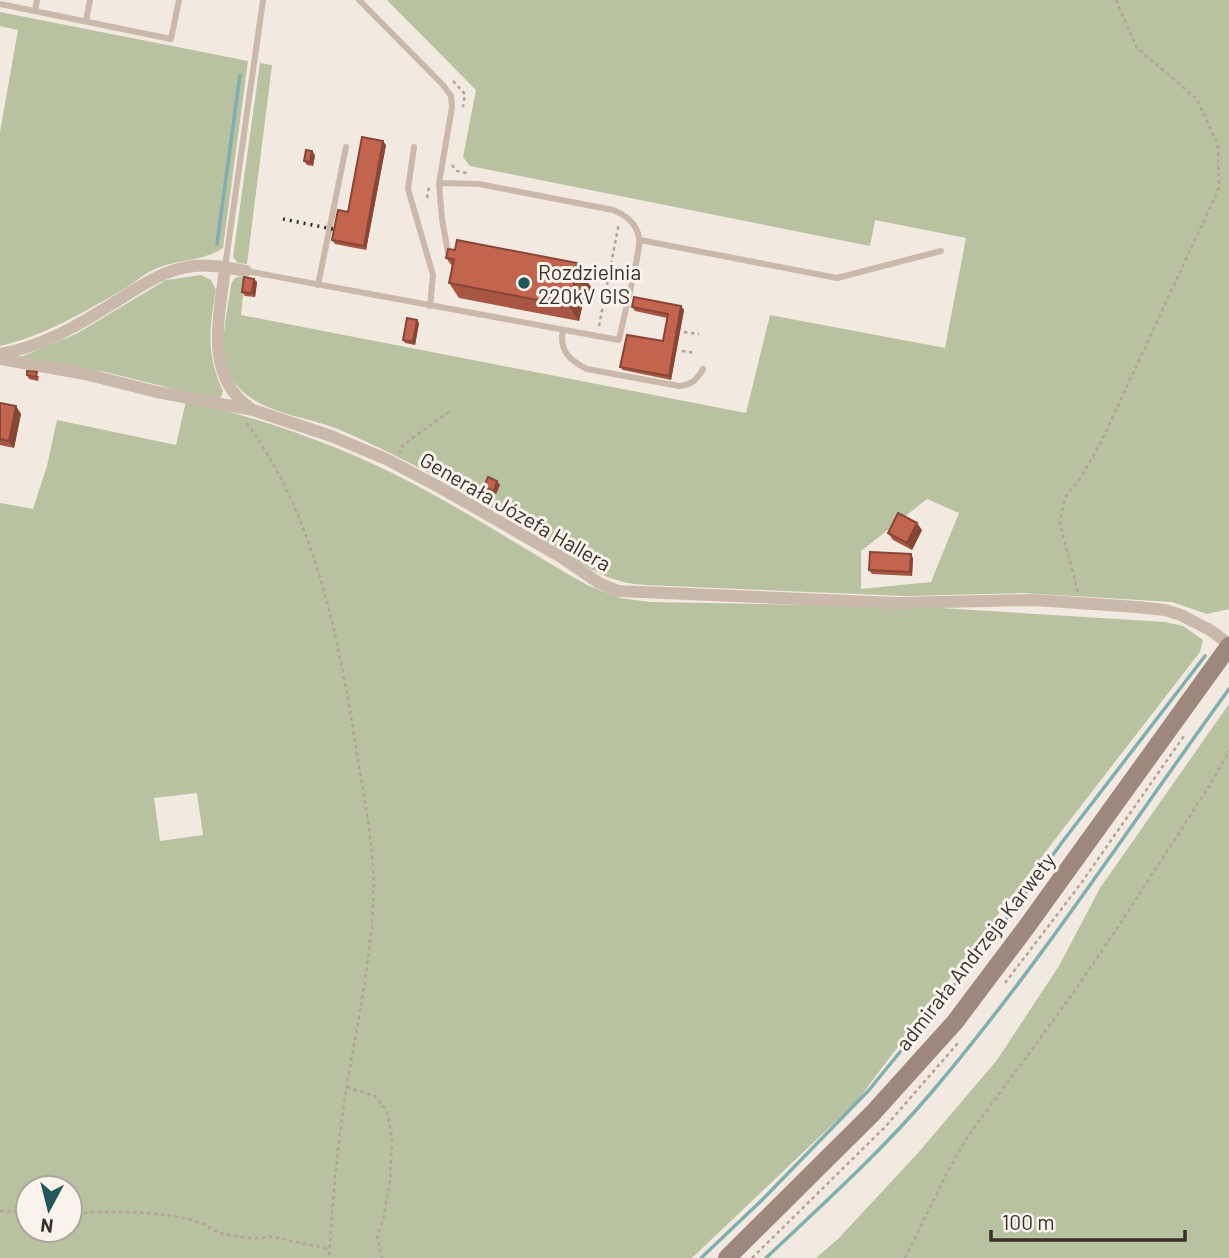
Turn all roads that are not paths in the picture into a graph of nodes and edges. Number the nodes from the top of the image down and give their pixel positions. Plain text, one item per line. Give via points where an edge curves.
1 (37, 0) edge
2 (90, 0) edge
3 (179, 0) edge
4 (262, 0) edge
5 (359, 0) edge
6 (0, 5) edge
7 (35, 11) junction
8 (86, 21) junction
9 (346, 146) dead end
10 (414, 147) dead end
11 (439, 183) junction
12 (640, 240) junction
13 (941, 251) dead end
14 (448, 253) edge
15 (225, 267) junction
16 (246, 271) joint
17 (318, 285) junction
18 (430, 306) junction
19 (563, 330) junction
20 (0, 354) edge
21 (0, 359) edge
22 (703, 369) dead end
23 (253, 410) junction
24 (1229, 645) edge
25 (727, 1258) edge

1 - 7 lane
2 - 8 lane
3 - 8 lane via 171,38
4 - 15 lane
5 - 11 lane via 451,96
6 - 7 lane
7 - 8 lane
9 - 17 lane
10 - 18 lane via 408,189 433,275
11 - 12 lane via 479,184 621,213 632,222
11 - 14 lane
12 - 13 lane via 837,278
12 - 19 lane via 619,340
15 - 16 street
15 - 20 street via 174,270 45,341
15 - 23 street via 219,364 233,394
16 - 17 lane
17 - 18 lane
18 - 19 lane
19 - 22 lane via 564,352 587,369 679,386 689,385
21 - 23 street, Generała Józefa Hallera
23 - 24 street, Generała Józefa Hallera via 395,464 618,591 897,603 1081,603 1165,610 1194,620
24 - 25 main road, admirała Andrzeja Karwety via 955,1022 872,1114

